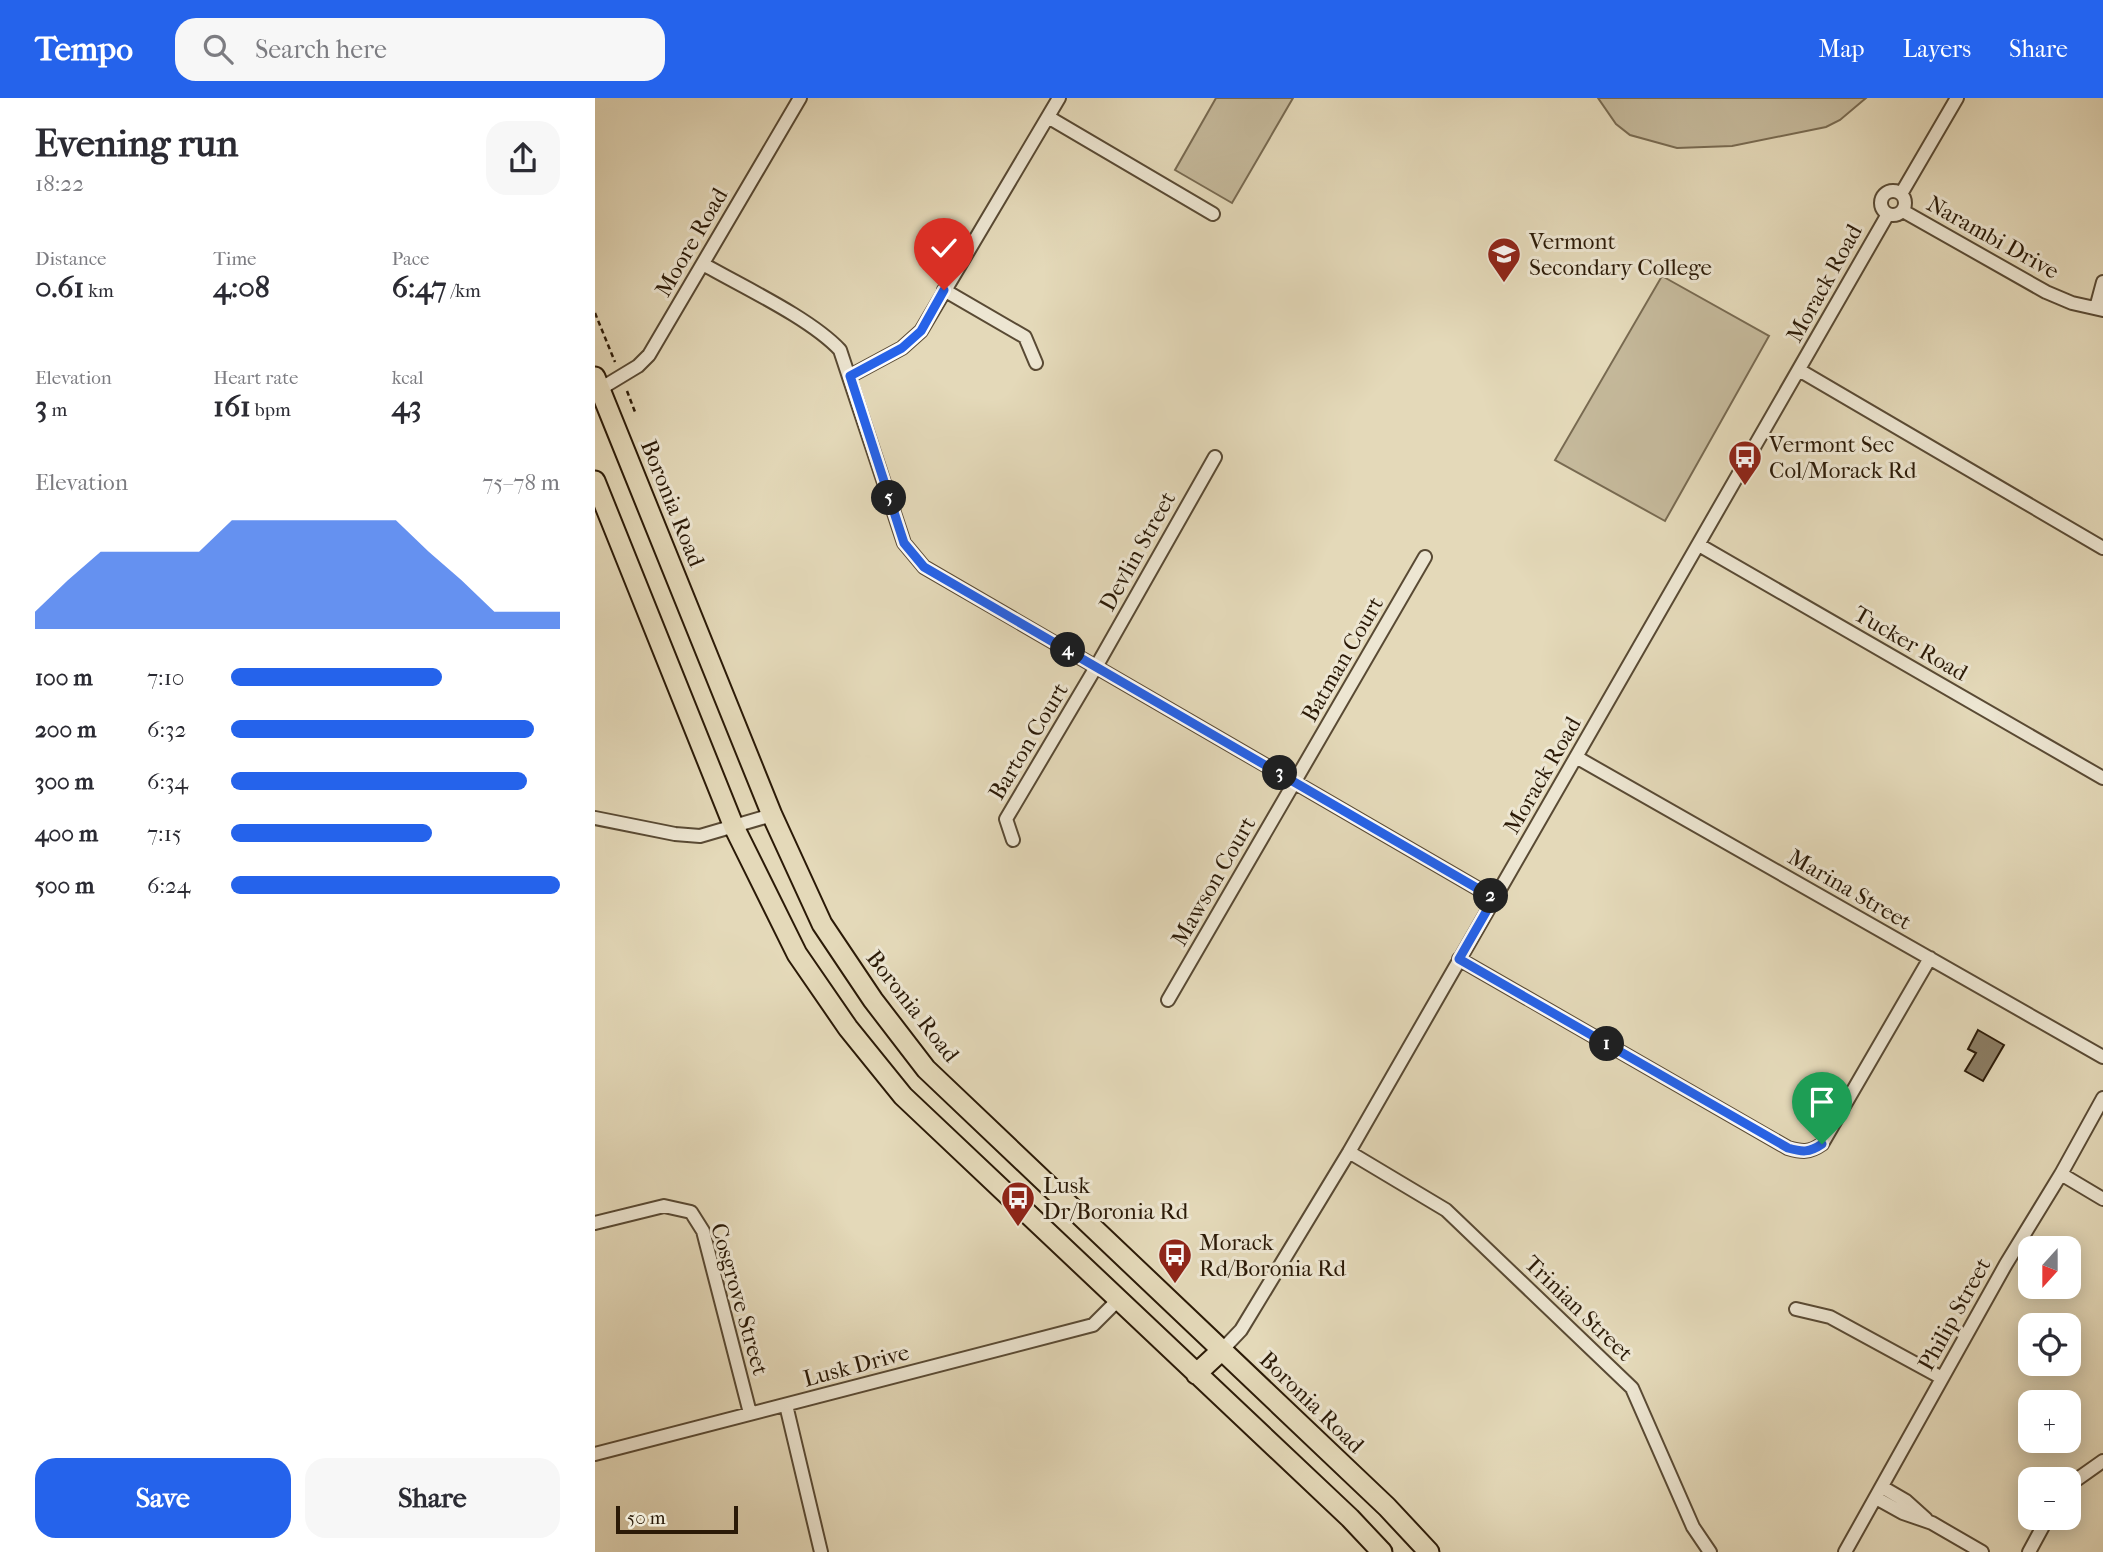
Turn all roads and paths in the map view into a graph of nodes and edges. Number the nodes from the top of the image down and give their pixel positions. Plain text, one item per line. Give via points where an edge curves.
1 (800, 98) edge
2 (1059, 98) edge
3 (1957, 98) edge
4 (1048, 117) junction
5 (1901, 194) junction
6 (1903, 211) junction
7 (1213, 214) dead end
8 (1888, 214) junction
9 (703, 264) junction
10 (2103, 282) edge
11 (944, 290) junction
12 (2100, 309) edge
13 (595, 313) edge
14 (615, 362) dead end
15 (1036, 363) dead end
16 (1799, 370) junction
17 (850, 376) junction
18 (597, 383) edge
19 (625, 388) dead end
20 (635, 412) dead end
21 (1215, 457) dead end
22 (595, 481) edge
23 (1699, 545) junction
24 (2103, 548) edge
25 (1425, 557) dead end
26 (1096, 667) junction
27 (1576, 757) junction
28 (2103, 778) edge
29 (1295, 783) junction
30 (772, 815) junction
31 (595, 818) edge
32 (734, 827) junction
33 (1013, 840) dead end
34 (1494, 898) junction
35 (1930, 958) junction
36 (1459, 959) junction
37 (1168, 1000) dead end
38 (2103, 1057) edge
39 (2103, 1098) edge
40 (1349, 1152) junction
41 (2061, 1174) junction
42 (2103, 1199) edge
43 (595, 1223) edge
44 (1142, 1274) junction
45 (1119, 1299) junction
46 (1796, 1309) dead end
47 (1222, 1350) junction
48 (1196, 1374) junction
49 (1942, 1378) junction
50 (786, 1405) junction
51 (750, 1413) junction
52 (595, 1454) edge
53 (2103, 1461) edge
54 (2081, 1477) edge
55 (1879, 1492) junction
56 (2041, 1530) edge
57 (821, 1552) edge
58 (1382, 1552) edge
59 (1429, 1552) edge
60 (1710, 1552) edge
61 (1845, 1552) edge
62 (1982, 1552) edge
63 (2029, 1552) edge

1 - 9 street, Moore Road
2 - 4 street
3 - 5 street
4 - 7 street
4 - 11 street
5 - 6 street
5 - 8 street via 1890,191 1882,199
6 - 8 street
6 - 12 street, Narambi Drive via 2046,292
8 - 16 street, Morack Road
9 - 17 street via 828,338 840,350
9 - 18 street, Moore Road via 649,355 638,366
10 - 12 street
11 - 15 street via 1025,337
11 - 17 street via 921,331 902,348
13 - 14 path
16 - 23 street, Morack Road
16 - 24 street
17 - 26 street via 904,543 924,567
18 - 30 main road, Boronia Road
19 - 20 path
21 - 26 street, Devlin Street
22 - 32 main road
23 - 27 street, Morack Road
23 - 28 street, Tucker Road
25 - 29 street, Batman Court
26 - 29 street
26 - 33 street, Barton Court via 1006,818
27 - 34 street, Morack Road
27 - 35 street, Marina Street
29 - 34 street
29 - 37 street, Mawson Court
30 - 32 street
30 - 44 main road, Boronia Road via 823,923 873,1000 926,1069
31 - 32 street via 700,836
32 - 45 main road via 797,954 887,1077
34 - 36 street, Morack Road
35 - 36 street via 1822,1144 1802,1152
35 - 38 street, Marina Street
36 - 40 street, Morack Road
39 - 41 street, Philip Street
40 - 47 street, Morack Road via 1241,1330
40 - 60 street, Trinian Street via 1445,1210 1632,1388 1693,1527
41 - 42 street
41 - 49 street, Philip Street
43 - 51 street, Cosgrove Street via 664,1206 691,1212 703,1231
44 - 45 main road
44 - 47 main road, Boronia Road
45 - 48 main road
45 - 50 street, Lusk Drive via 1093,1325
46 - 49 street via 1830,1317
47 - 48 main road
47 - 59 main road, Boronia Road
48 - 58 main road
49 - 55 street, Philip Street
50 - 51 street, Lusk Drive
50 - 57 street
51 - 52 street, Lusk Drive
53 - 54 street
55 - 61 street, Philip Street
55 - 62 street via 1903,1513 1932,1523
56 - 63 street

